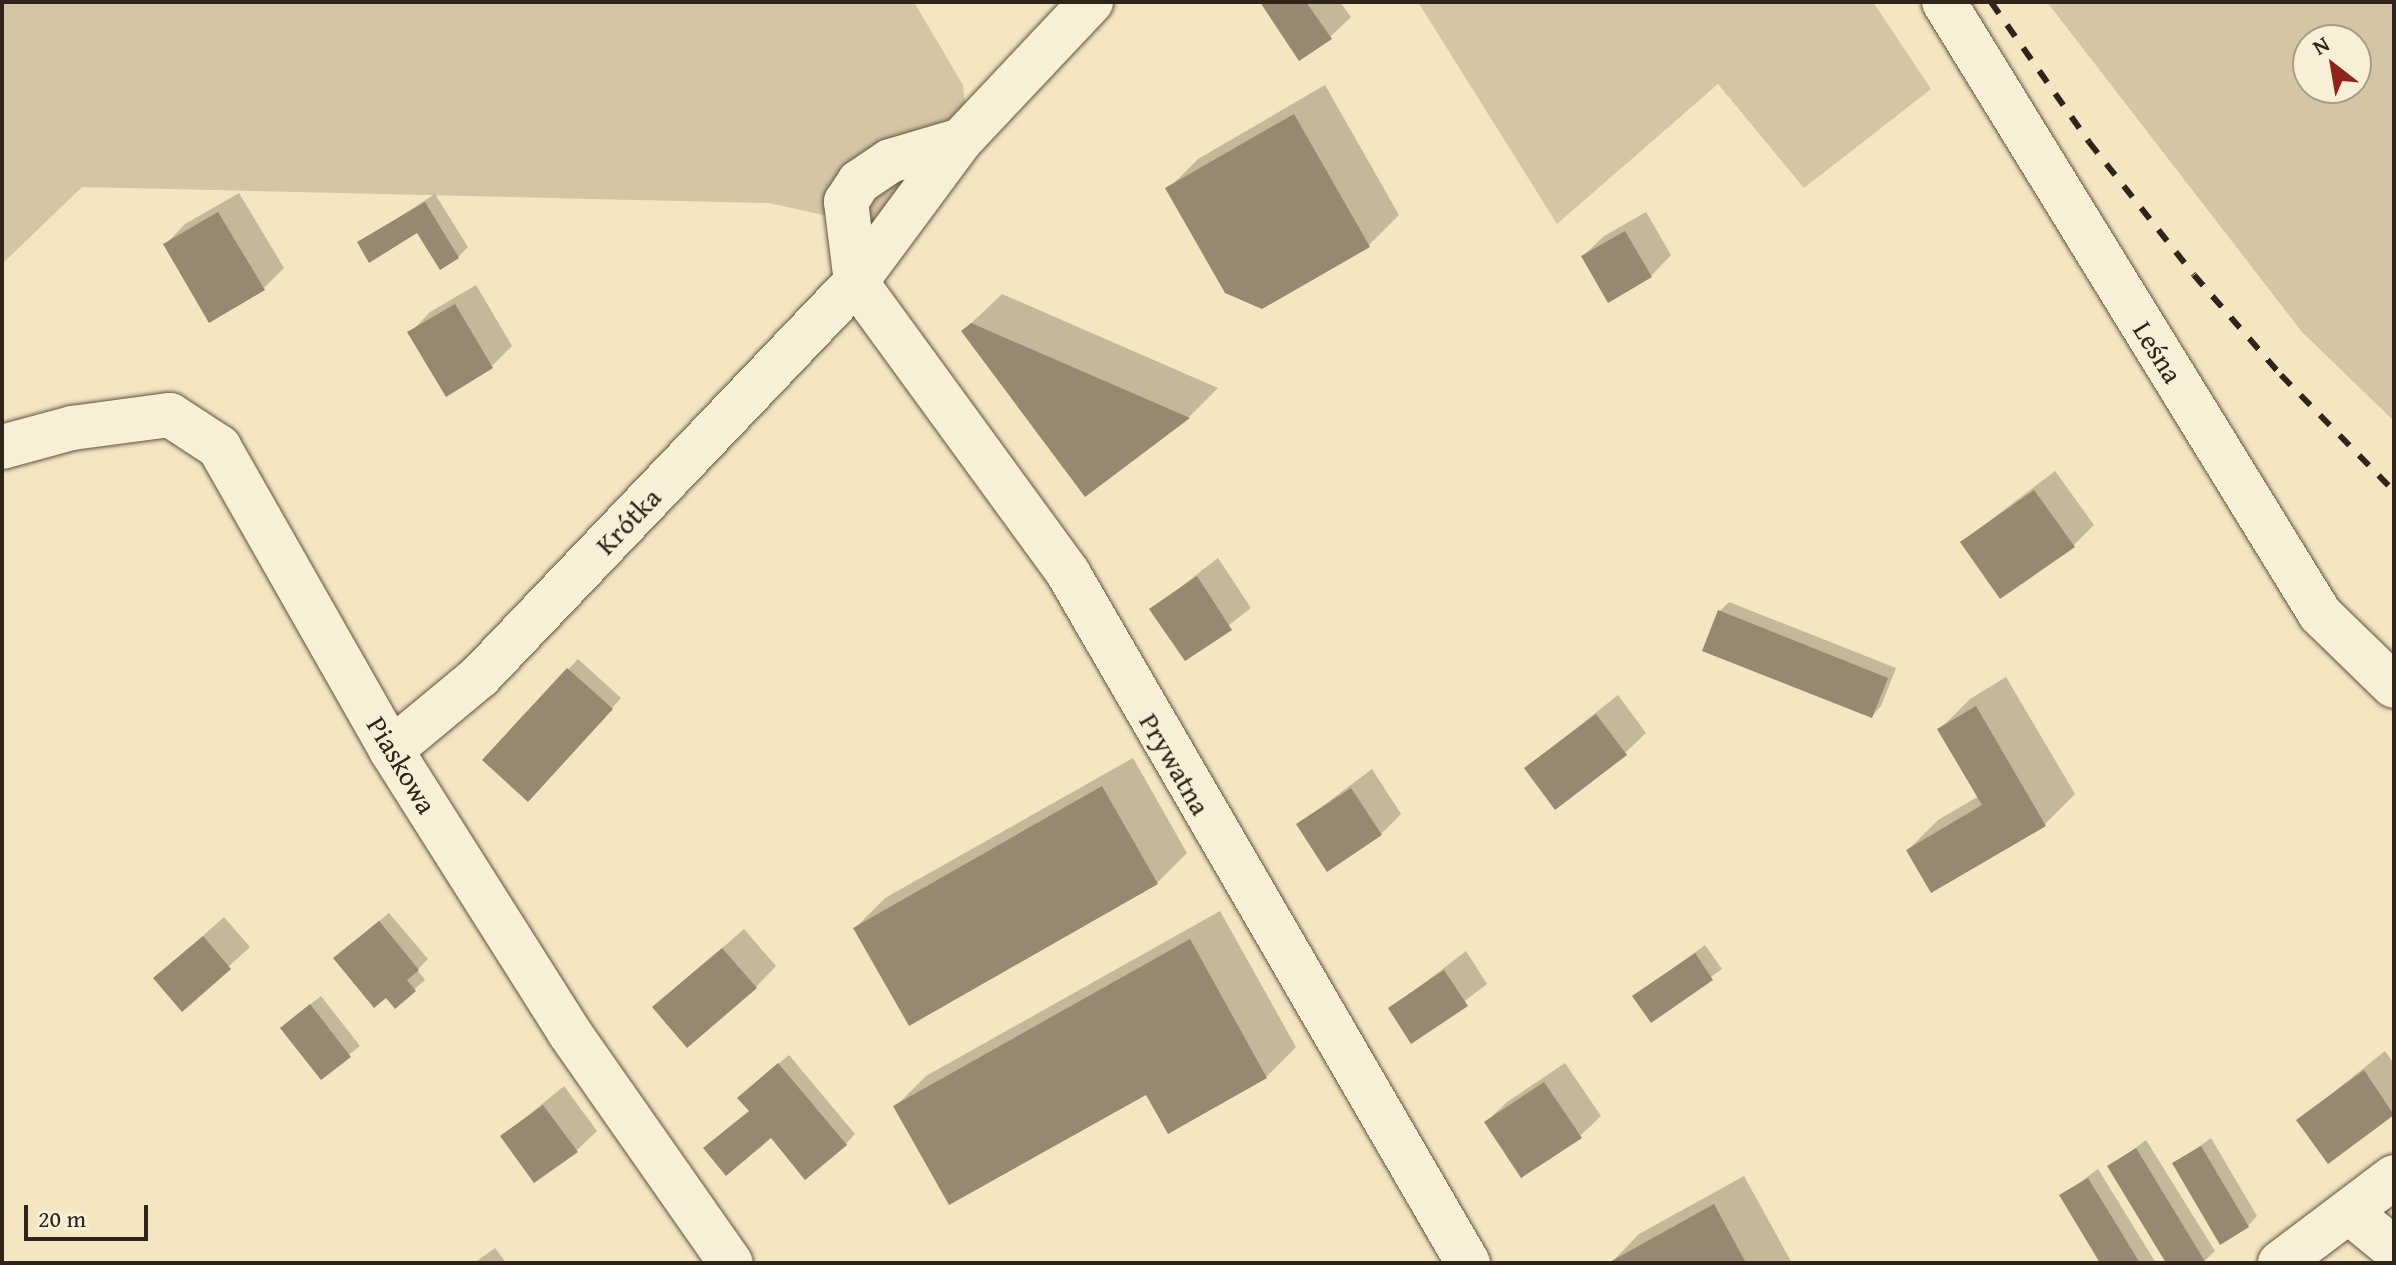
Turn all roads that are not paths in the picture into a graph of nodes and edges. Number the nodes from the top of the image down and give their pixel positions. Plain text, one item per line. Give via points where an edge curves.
1 (1091, 2) edge
2 (1944, 2) edge
3 (961, 140) junction
4 (856, 282) junction
5 (2, 447) edge
6 (2394, 686) edge
7 (391, 750) junction
8 (2394, 1177) edge
9 (2349, 1212) junction
10 (2394, 1249) edge
11 (731, 1263) edge
12 (1468, 1263) edge
13 (2280, 1263) edge

1 - 3 street, Krótka
2 - 6 street, Leśna via 2320,614
3 - 4 street, Krótka
3 - 4 street via 890,161 859,182 846,202
4 - 7 street, Krótka via 480,676
4 - 12 street, Prywatna via 1068,573
5 - 7 street, Piaskowa via 72,428 170,415 219,447
7 - 11 street, Piaskowa via 569,1032
8 - 9 street
9 - 10 street
9 - 13 street

